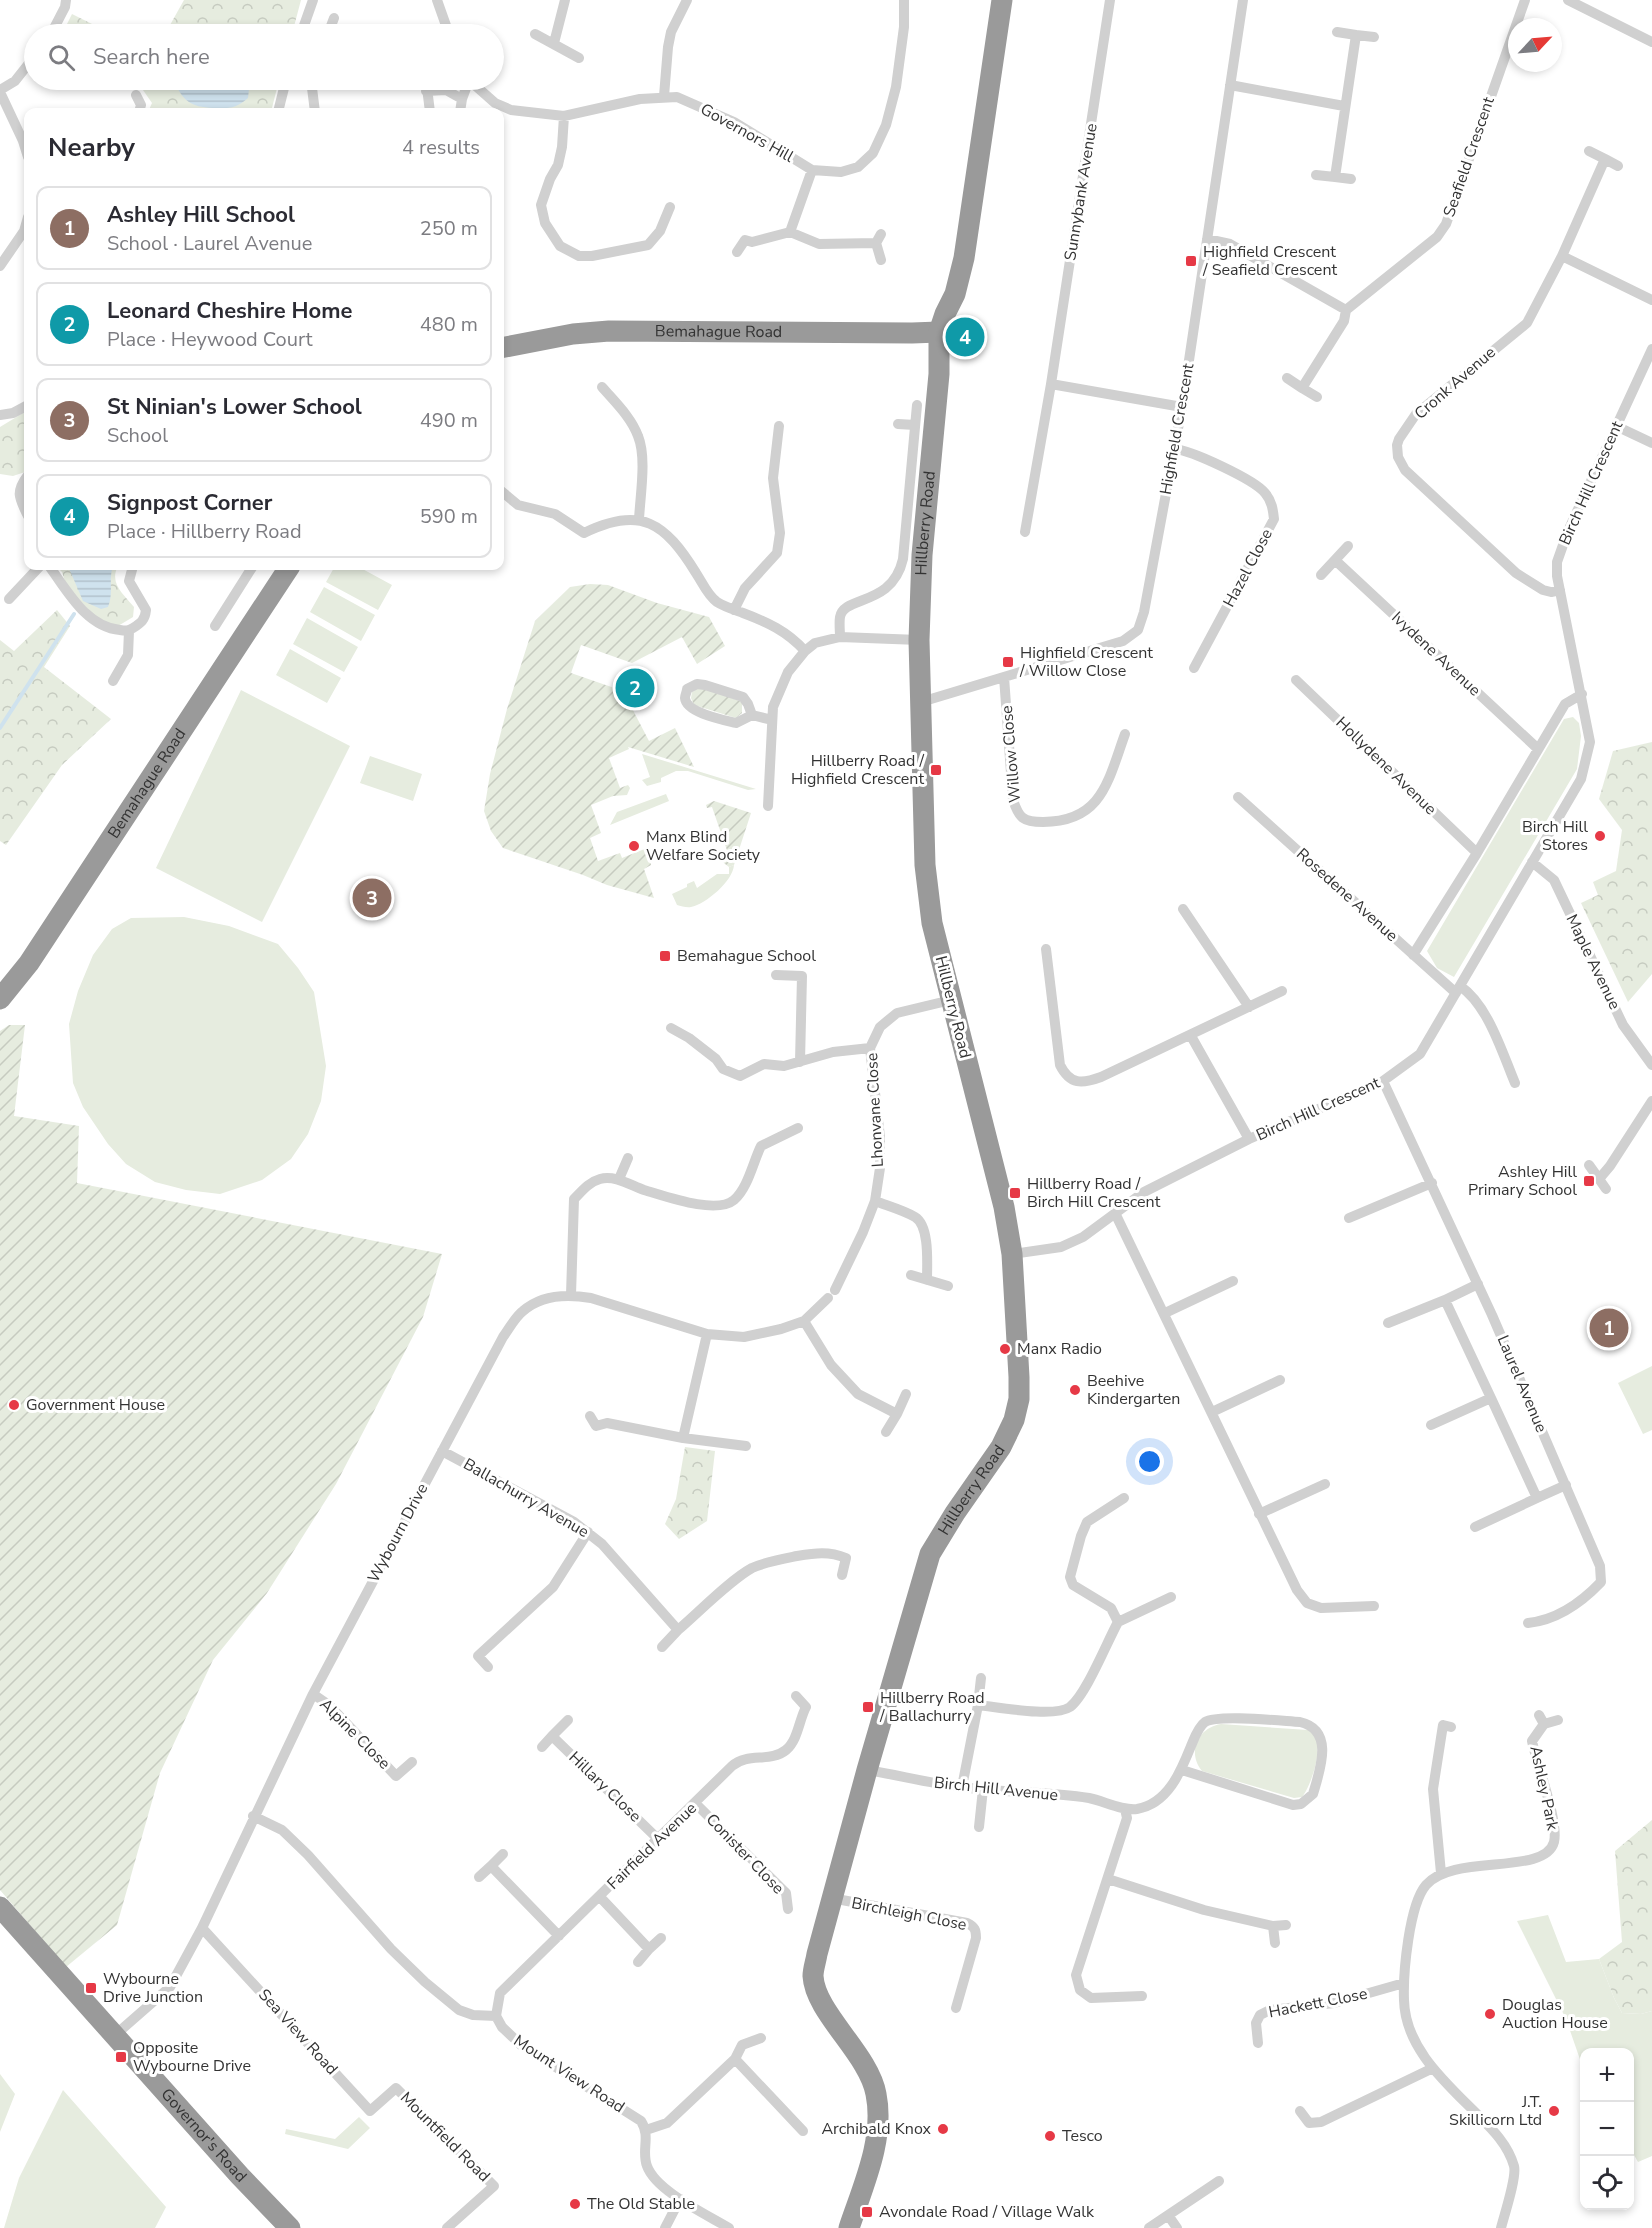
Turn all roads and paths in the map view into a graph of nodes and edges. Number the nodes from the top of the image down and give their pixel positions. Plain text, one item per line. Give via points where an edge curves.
1 (66, 0) edge
2 (313, 0) edge
3 (437, 0) edge
4 (565, 0) edge
5 (687, 0) edge
6 (904, 0) edge
7 (1002, 0) edge
8 (1110, 0) edge
9 (1243, 0) edge
10 (1525, 0) edge
11 (1568, 0) edge
12 (334, 18) dead end
13 (56, 24) edge
14 (305, 24) edge
15 (332, 24) edge
16 (445, 24) edge
17 (1337, 32) dead end
18 (535, 34) dead end
19 (1356, 35) junction
20 (1374, 37) dead end
21 (1652, 42) edge
22 (554, 43) junction
23 (579, 58) dead end
24 (24, 70) edge
25 (1230, 85) junction
26 (284, 90) edge
27 (313, 90) edge
28 (427, 90) edge
29 (446, 90) edge
30 (465, 90) edge
31 (480, 90) edge
32 (0, 91) edge
33 (136, 95) dead end
34 (664, 96) junction
35 (462, 99) junction
36 (1344, 106) junction
37 (140, 108) edge
38 (279, 108) edge
39 (315, 108) edge
40 (429, 108) edge
41 (461, 108) edge
42 (564, 116) junction
43 (24, 144) edge
44 (1589, 151) dead end
45 (1605, 159) junction
46 (1618, 166) dead end
47 (812, 170) junction
48 (1316, 175) dead end
49 (1335, 177) junction
50 (1351, 179) dead end
51 (670, 207) dead end
52 (24, 231) edge
53 (790, 232) junction
54 (1207, 239) junction
55 (737, 252) dead end
56 (1562, 256) junction
57 (881, 260) dead end
58 (0, 266) edge
59 (1652, 300) edge
60 (1346, 310) junction
61 (939, 332) junction
62 (504, 347) edge
63 (1652, 348) edge
64 (1287, 378) dead end
65 (1052, 384) junction
66 (602, 387) dead end
67 (1302, 388) junction
68 (1317, 397) dead end
69 (917, 405) dead end
70 (1182, 406) junction
71 (24, 407) edge
72 (0, 415) edge
73 (898, 424) dead end
74 (915, 425) junction
75 (779, 426) dead end
76 (1616, 426) junction
77 (1652, 444) edge
78 (1174, 448) junction
79 (24, 481) edge
80 (504, 493) edge
81 (24, 508) edge
82 (639, 520) junction
83 (1024, 532) dead end
84 (1348, 546) dead end
85 (1335, 560) junction
86 (36, 570) edge
87 (52, 570) edge
88 (132, 570) edge
89 (251, 570) edge
90 (287, 570) edge
91 (1321, 575) dead end
92 (1560, 590) junction
93 (9, 599) dead end
94 (734, 610) junction
95 (222, 622) dead end
96 (129, 631) junction
97 (840, 637) junction
98 (919, 640) junction
99 (805, 651) junction
100 (1194, 668) dead end
101 (1004, 677) junction
102 (1296, 680) dead end
103 (113, 681) dead end
104 (1582, 694) junction
105 (921, 702) junction
106 (752, 715) junction
107 (772, 720) junction
108 (1125, 734) dead end
109 (1537, 748) junction
110 (1238, 797) dead end
111 (768, 806) dead end
112 (1477, 853) junction
113 (1532, 862) junction
114 (1183, 909) dead end
115 (1046, 949) dead end
116 (1413, 956) junction
117 (776, 975) dead end
118 (1458, 990) junction
119 (1282, 991) dead end
120 (0, 999) edge
121 (951, 1000) junction
122 (1250, 1007) junction
123 (672, 1029) dead end
124 (1191, 1036) junction
125 (870, 1048) junction
126 (800, 1062) junction
127 (1652, 1065) edge
128 (1383, 1081) junction
129 (1515, 1083) dead end
130 (1652, 1101) edge
131 (798, 1128) dead end
132 (1249, 1139) junction
133 (628, 1158) dead end
134 (1589, 1165) dead end
135 (619, 1179) junction
136 (1599, 1179) junction
137 (1432, 1183) junction
138 (1606, 1189) dead end
139 (875, 1201) junction
140 (1115, 1213) junction
141 (1350, 1218) dead end
142 (1012, 1254) junction
143 (911, 1275) dead end
144 (927, 1280) junction
145 (1233, 1281) dead end
146 (1478, 1284) junction
147 (948, 1286) dead end
148 (832, 1294) joint
149 (571, 1295) junction
150 (1444, 1299) junction
151 (1165, 1313) junction
152 (804, 1321) junction
153 (1388, 1323) dead end
154 (707, 1334) junction
155 (1280, 1380) dead end
156 (906, 1394) dead end
157 (1491, 1398) junction
158 (1212, 1412) junction
159 (897, 1414) junction
160 (590, 1416) dead end
161 (1431, 1425) dead end
162 (886, 1432) dead end
163 (683, 1438) junction
164 (746, 1446) dead end
165 (442, 1451) junction
166 (1324, 1484) dead end
167 (1566, 1485) junction
168 (1124, 1498) dead end
169 (1537, 1498) junction
170 (1259, 1514) junction
171 (1475, 1527) dead end
172 (588, 1532) junction
173 (842, 1575) dead end
174 (1172, 1597) dead end
175 (1374, 1606) dead end
176 (1118, 1622) junction
177 (1528, 1623) dead end
178 (678, 1630) junction
179 (662, 1647) dead end
180 (488, 1667) dead end
181 (981, 1678) dead end
182 (313, 1694) junction
183 (796, 1696) dead end
184 (978, 1705) junction
185 (568, 1720) dead end
186 (1558, 1720) dead end
187 (1451, 1727) dead end
188 (552, 1736) junction
189 (542, 1747) dead end
190 (412, 1762) dead end
191 (867, 1770) junction
192 (1182, 1770) junction
193 (962, 1787) junction
194 (983, 1790) junction
195 (696, 1804) junction
196 (1125, 1809) junction
197 (253, 1816) junction
198 (979, 1827) dead end
199 (658, 1839) junction
200 (503, 1854) dead end
201 (491, 1866) junction
202 (1441, 1873) junction
203 (479, 1877) dead end
204 (1108, 1879) junction
205 (600, 1898) junction
206 (831, 1898) junction
207 (0, 1907) edge
208 (788, 1909) dead end
209 (1286, 1925) dead end
210 (1273, 1926) junction
211 (202, 1928) junction
212 (559, 1936) junction
213 (661, 1938) dead end
214 (1275, 1943) dead end
215 (649, 1949) junction
216 (638, 1962) dead end
217 (1404, 1983) junction
218 (1142, 1996) dead end
219 (956, 2008) dead end
220 (496, 2016) junction
221 (114, 2036) junction
222 (761, 2038) dead end
223 (1258, 2043) dead end
224 (735, 2059) junction
225 (1433, 2068) junction
226 (396, 2088) joint
227 (1300, 2111) dead end
228 (646, 2130) junction
229 (802, 2131) dead end
230 (1219, 2181) dead end
231 (680, 2199) junction
232 (1168, 2215) junction
233 (290, 2228) edge
234 (447, 2228) edge
235 (665, 2228) edge
236 (729, 2228) edge
237 (849, 2228) edge
238 (1149, 2228) edge
239 (1177, 2228) edge
240 (1501, 2228) edge

1 - 13 street
2 - 14 street
3 - 16 street
4 - 22 street
5 - 34 street via 671,32
6 - 47 street, Governors Hill via 896,87 886,125 873,153 858,167 841,172
7 - 61 highway, Hillberry Road via 962,268
8 - 65 street, Sunnybank Avenue
9 - 25 street, Highfield Crescent
10 - 60 street, Seafield Crescent via 1446,225 1437,237
11 - 21 street
12 - 15 street
17 - 19 street
18 - 22 street
19 - 20 street
19 - 36 street
22 - 23 street
24 - 32 street
25 - 36 street
25 - 54 street, Highfield Crescent
26 - 38 street
27 - 39 street
28 - 40 street
29 - 35 street
30 - 35 street
31 - 42 street, Governors Hill via 511,110
32 - 43 street
33 - 37 street
34 - 42 street, Governors Hill
34 - 47 street, Governors Hill via 689,101 734,122
35 - 41 street
36 - 49 street
42 - 51 street via 558,165 541,205 544,223 561,246 579,256 592,256 648,245 660,231
44 - 45 street
45 - 46 street
45 - 56 street, Cronk Avenue
47 - 53 street
48 - 49 street
49 - 50 street
52 - 58 street
53 - 55 street via 752,242 745,237
53 - 57 street via 819,244 878,239
54 - 60 street via 1230,244
54 - 70 street, Highfield Crescent
56 - 59 street
56 - 92 street, Cronk Avenue via 1527,323 1416,414 1397,445 1405,470 1516,573 1543,590
60 - 67 street, Seafield Crescent via 1344,321
61 - 62 highway, Bemahague Road via 609,332 573,334
61 - 98 highway, Hillberry Road
63 - 76 street, Birch Hill Crescent
64 - 67 street
65 - 70 street
65 - 83 street, Sunnybank Avenue
66 - 82 street via 639,437
67 - 68 street
69 - 74 street
70 - 78 street, Highfield Crescent
71 - 72 street
73 - 74 street
74 - 97 street via 899,574 880,594 849,604 843,610
75 - 94 street via 773,478 779,524 777,553 749,582
76 - 77 street
76 - 92 street, Birch Hill Crescent via 1557,562
78 - 100 street, Hazel Close via 1201,456 1264,492 1274,519
78 - 101 street, Highfield Crescent via 1138,630 1124,641
79 - 81 street via 19,498
80 - 82 street via 518,505 555,514 584,537 610,522
82 - 94 street via 665,532 710,595
84 - 85 street
85 - 91 street
85 - 109 street, Ivydene Avenue
86 - 93 street
87 - 96 street via 82,610 100,626
88 - 96 street via 129,581 146,610 142,622
89 - 95 street
90 - 120 highway, Bemahague Road via 29,963
92 - 104 street, Birch Hill Crescent
94 - 99 street via 779,628
96 - 103 street via 128,655
97 - 98 street
97 - 99 street via 815,643
98 - 105 highway, Hillberry Road
99 - 107 street via 788,672
101 - 105 street, Highfield Crescent
101 - 108 street, Willow Close via 1013,800 1018,814 1028,822 1070,818 1092,807 1104,788
102 - 112 street, Hollydene Avenue
104 - 109 street via 1564,704
104 - 113 street, Birch Hill Crescent via 1590,742 1588,757 1581,779
105 - 121 highway, Hillberry Road via 925,877
106 - 106 street via 736,723 696,711 688,706 687,689 705,685 743,697
106 - 107 street
107 - 111 street
109 - 112 street
110 - 116 street, Rosedene Avenue
112 - 116 street
113 - 118 street, Birch Hill Crescent
113 - 127 street, Maple Avenue via 1554,880 1623,1025
114 - 122 street
115 - 124 street via 1060,1065 1072,1080 1087,1082 1101,1077
116 - 118 street, Rosedene Avenue
117 - 126 street via 802,976
118 - 128 street, Birch Hill Crescent via 1420,1054
118 - 129 street, Rosedene Avenue via 1476,1000
119 - 122 street
121 - 125 street, Lhonvane Close via 897,1014 880,1027
121 - 142 highway, Hillberry Road via 994,1162
122 - 124 street
123 - 126 street via 716,1059 723,1070 740,1076 764,1064 784,1066
124 - 132 street
125 - 126 street via 833,1052
125 - 139 street, Lhonvane Close via 880,1137
128 - 132 street, Birch Hill Crescent
128 - 137 street, Laurel Avenue
130 - 136 street
131 - 135 street via 761,1146 733,1202 699,1205
132 - 140 street, Birch Hill Crescent via 1144,1192
133 - 135 street
134 - 136 street
135 - 149 street via 600,1179 574,1198
136 - 138 street
137 - 141 street
137 - 146 street, Laurel Avenue
139 - 144 street via 917,1218 923,1227
139 - 148 street, Lhonvane Close
140 - 142 street, Birch Hill Crescent via 1083,1237 1061,1247
140 - 151 street
142 - 191 highway, Hillberry Road via 1019,1377 1014,1420 1001,1447 930,1554
143 - 144 street
144 - 147 street
145 - 151 street
146 - 150 street
146 - 167 street, Laurel Avenue
148 - 152 street, Wybourn Drive
149 - 154 street, Wybourn Drive
149 - 165 street, Wybourn Drive via 542,1299 523,1311 502,1337
150 - 153 street
150 - 157 street, Laurel Avenue
151 - 158 street
152 - 154 street, Wybourn Drive via 744,1337
152 - 159 street via 831,1365 858,1394
154 - 163 street
155 - 158 street
156 - 159 street
157 - 161 street, Laurel Avenue
157 - 169 street, Laurel Avenue
158 - 170 street
159 - 162 street
160 - 163 street via 596,1425 607,1423
163 - 164 street
165 - 172 street, Ballachurry Avenue
165 - 182 street, Wybourn Drive
166 - 170 street
167 - 169 street
167 - 177 street, Laurel Avenue via 1600,1566 1601,1582 1560,1615
168 - 176 street via 1088,1522 1070,1577 1073,1585 1111,1608
169 - 171 street
170 - 175 street via 1306,1603 1321,1608
172 - 178 street, Ballachurry Avenue
172 - 180 street via 553,1587 478,1656
173 - 178 street via 846,1558 820,1552 753,1568
174 - 176 street
176 - 184 street via 1069,1708 1053,1712
178 - 179 street
181 - 184 street
182 - 190 street, Alpine Close via 329,1705 392,1779
182 - 197 street, Wybourn Drive
183 - 195 street, Fairfield Avenue via 806,1707 787,1749 775,1756 739,1761
184 - 193 street
185 - 188 street
186 - 202 street, Ashley Park via 1541,1720 1533,1741 1553,1820 1551,1849 1534,1860
187 - 202 street via 1443,1725 1433,1782
188 - 189 street
188 - 199 street, Hillary Close
191 - 193 street, Birch Hill Avenue
191 - 206 highway, Hillberry Road
192 - 192 street, Birch Hill Avenue via 1205,1722 1222,1718 1310,1724 1320,1734 1323,1746 1313,1794 1301,1804 1293,1805
192 - 196 street, Birch Hill Avenue via 1161,1798 1137,1809
193 - 194 street, Birch Hill Avenue
194 - 196 street, Birch Hill Avenue via 1088,1798
194 - 198 street
195 - 199 street, Fairfield Avenue
195 - 208 street, Conister Close via 786,1893
196 - 204 street via 1127,1818
197 - 211 street, Wybourn Drive
197 - 220 street via 282,1830 302,1849 424,1982 459,2010
199 - 205 street, Fairfield Avenue
200 - 201 street
201 - 203 street
201 - 212 street
202 - 217 street via 1426,1885 1418,1900
204 - 210 street via 1204,1910
204 - 218 street via 1076,1975 1080,1990 1091,1998
205 - 212 street, Fairfield Avenue
205 - 215 street
206 - 219 street, Birchleigh Close via 974,1926 976,1938
206 - 237 highway, Hillberry Road via 813,1977 819,1997 868,2071 877,2095 877,2132
207 - 221 highway, Governor's Road
209 - 210 street
210 - 214 street
211 - 221 street, Wybourn Drive via 170,1987
211 - 226 street, Sea View Road via 370,2111
212 - 220 street, Fairfield Avenue via 500,1993
213 - 215 street
215 - 216 street
217 - 223 street, Hackett Close via 1334,2003 1270,2010 1260,2015 1256,2023
217 - 225 street via 1405,2014 1419,2048
220 - 228 street, Mount View Road via 521,2045 630,2113
221 - 233 highway, Governor's Road
222 - 224 street via 742,2045
224 - 228 street via 667,2123
224 - 229 street
225 - 227 street via 1321,2122 1309,2123
225 - 240 street via 1499,2136 1515,2168
226 - 234 street, Mountfield Road via 494,2186
228 - 231 street via 646,2164 650,2173
230 - 232 street
231 - 235 street
231 - 236 street
232 - 238 street
232 - 239 street

